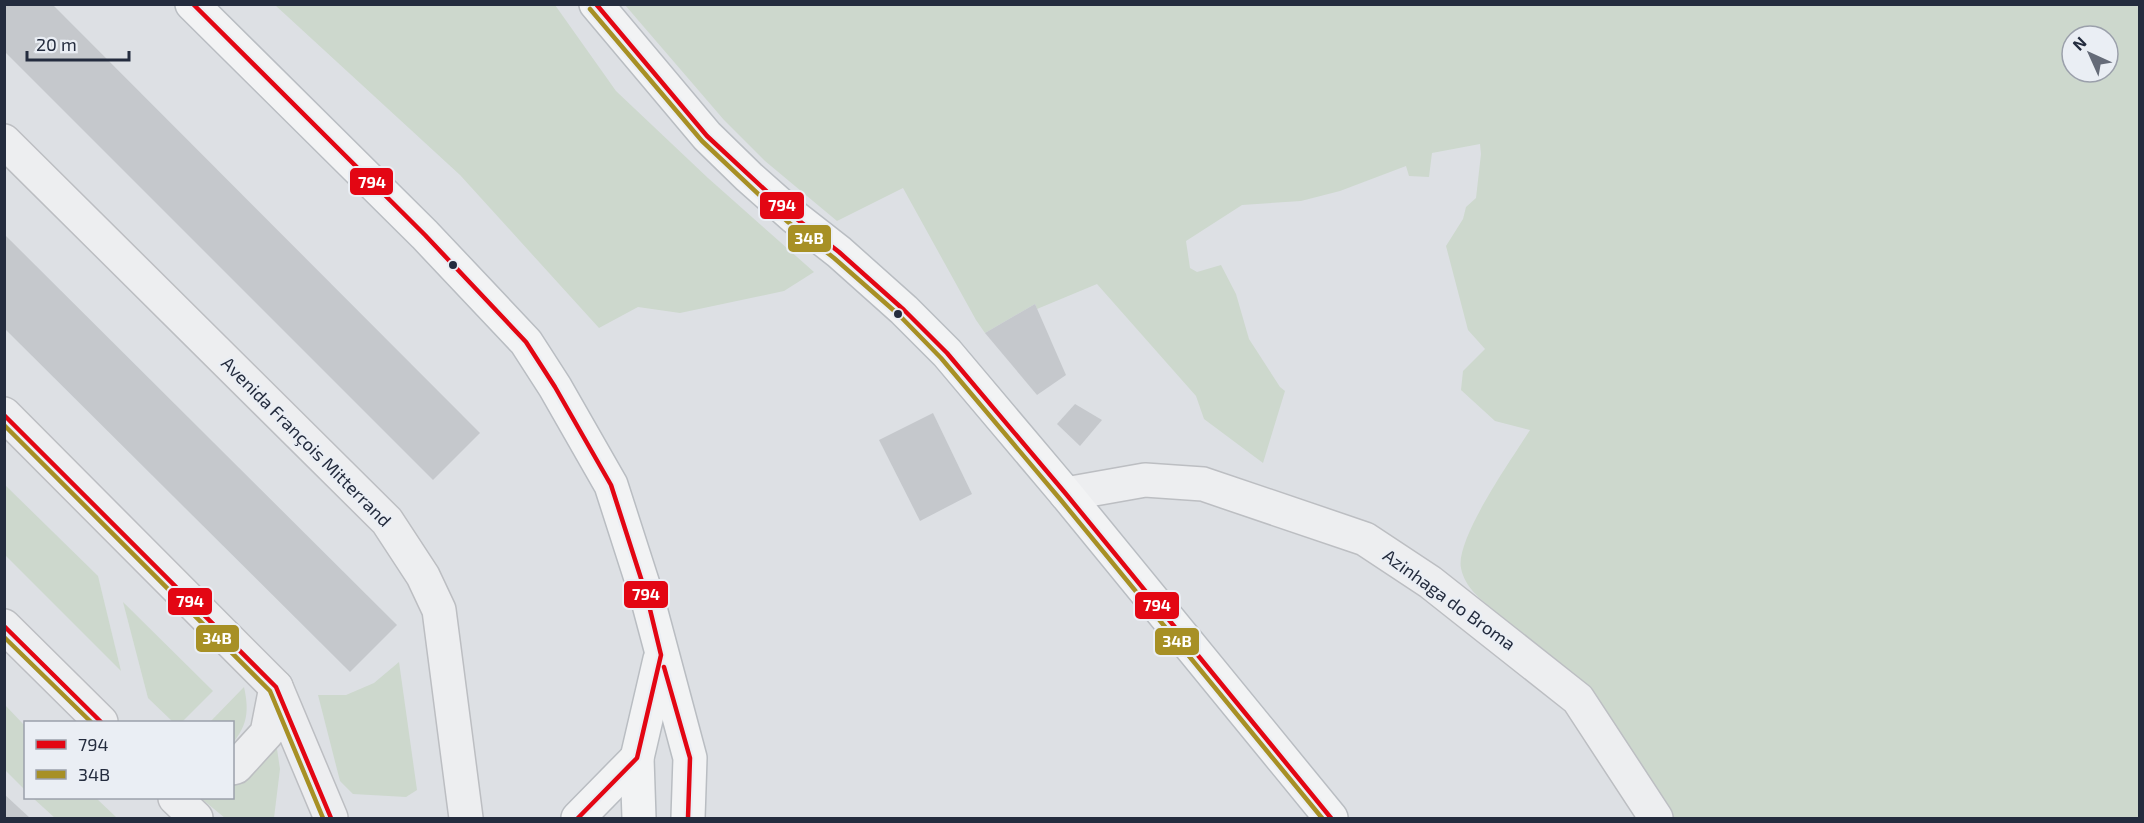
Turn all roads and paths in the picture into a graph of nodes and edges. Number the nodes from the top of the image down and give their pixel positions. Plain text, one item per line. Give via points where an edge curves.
1 (192, 4) edge
2 (596, 4) edge
3 (4, 141) edge
4 (4, 414) edge
5 (1066, 494) junction
6 (4, 626) edge
7 (661, 655) junction
8 (276, 687) junction
9 (99, 721) edge
10 (637, 758) junction
11 (234, 768) edge
12 (176, 799) edge
13 (196, 819) edge
14 (331, 819) edge
15 (466, 819) edge
16 (578, 819) edge
17 (639, 819) edge
18 (688, 819) edge
19 (1331, 819) edge
20 (1656, 819) edge

1 - 7 main road via 526,342 612,485
2 - 5 main road via 707,136 793,216 904,310 947,353
3 - 15 street, Avenida François Mitterrand via 387,521 423,576 439,610
4 - 8 street
5 - 19 main road
5 - 20 street, Azinhaga do Broma via 1145,480 1203,484 1365,539 1430,582 1578,699
6 - 9 street
7 - 10 main road
7 - 18 main road via 690,758
8 - 11 street via 267,733
8 - 14 street
10 - 16 main road
10 - 17 main road
12 - 13 street

